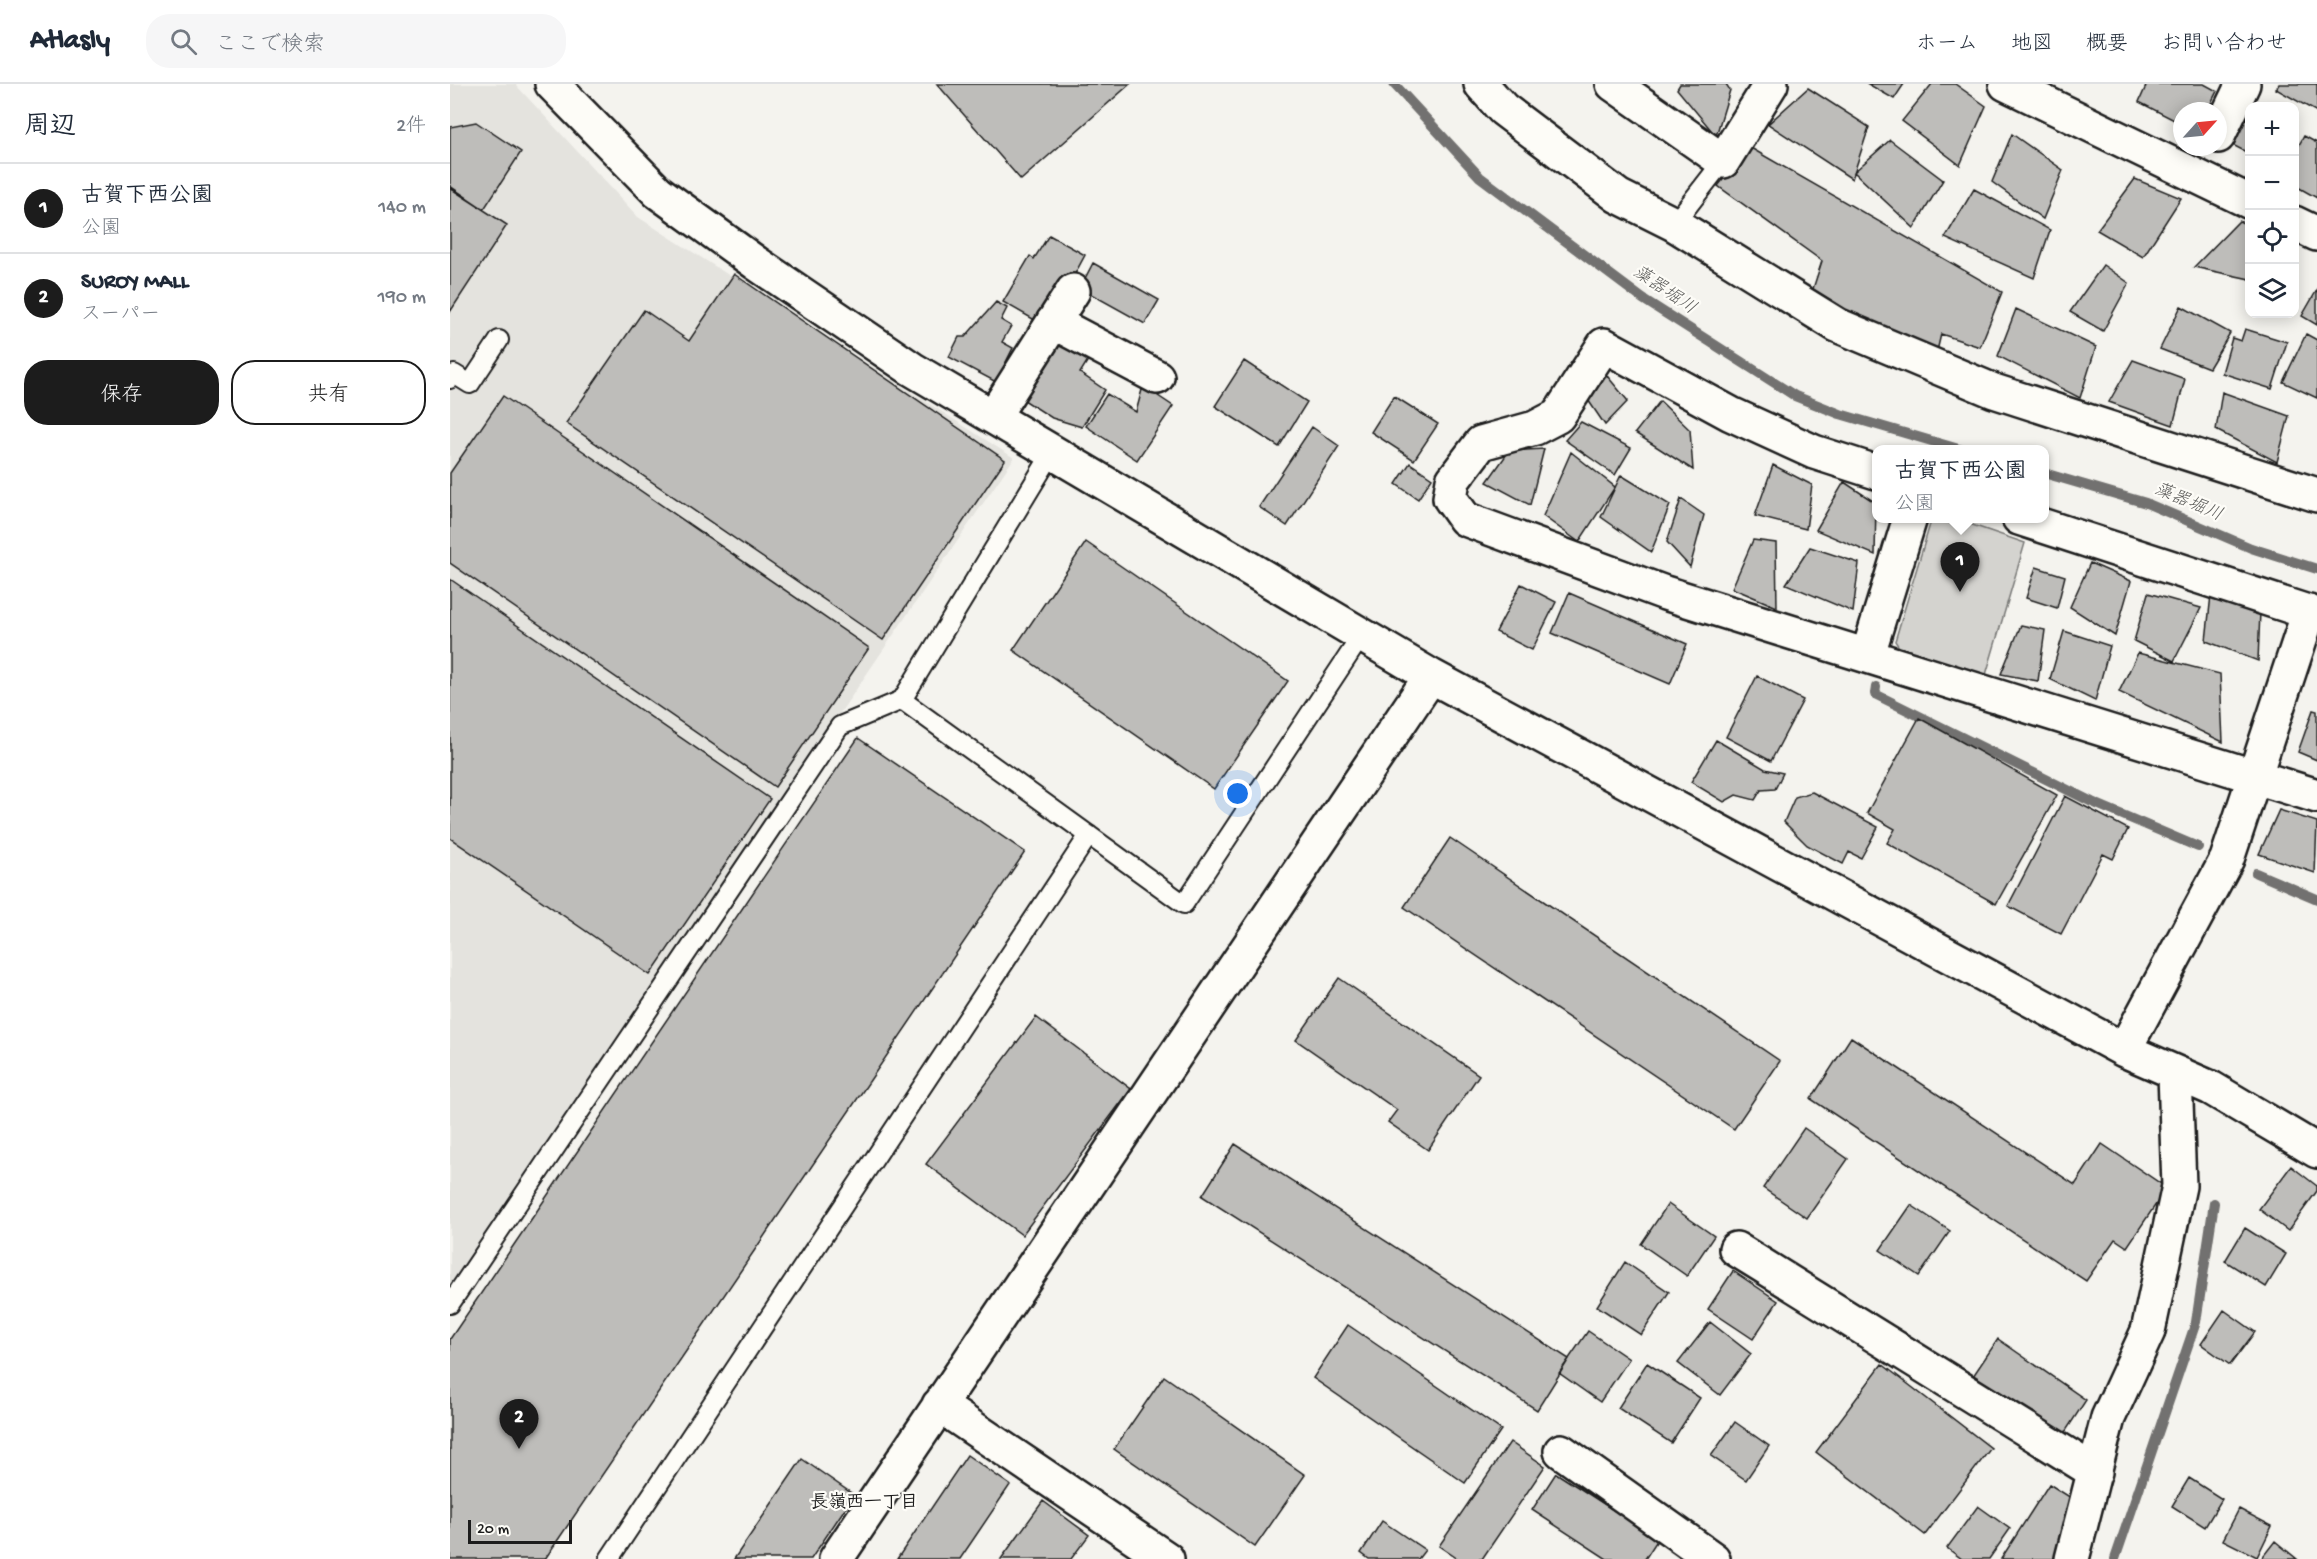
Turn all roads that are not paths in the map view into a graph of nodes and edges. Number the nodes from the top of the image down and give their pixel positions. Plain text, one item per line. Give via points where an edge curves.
1 (552, 84) edge
2 (1481, 84) edge
3 (1613, 84) edge
4 (1771, 84) edge
5 (2006, 84) edge
6 (2243, 84) edge
7 (2227, 117) edge
8 (2209, 156) edge
9 (1723, 161) junction
10 (2199, 177) junction
11 (2245, 200) edge
12 (1674, 224) junction
13 (2299, 225) edge
14 (2317, 234) edge
15 (1073, 291) dead end
16 (1053, 322) junction
17 (499, 340) dead end
18 (1157, 376) dead end
19 (450, 379) edge
20 (993, 417) junction
21 (1052, 453) junction
22 (1872, 471) edge
23 (2317, 495) edge
24 (1909, 523) edge
25 (2031, 523) edge
26 (2313, 614) edge
27 (1362, 634) junction
28 (1868, 654) junction
29 (1431, 676) junction
30 (902, 700) junction
31 (2254, 776) junction
32 (2317, 796) edge
33 (1089, 835) junction
34 (2124, 1050) junction
35 (2175, 1074) junction
36 (2317, 1151) edge
37 (1736, 1249) dead end
38 (450, 1304) edge
39 (939, 1405) junction
40 (1562, 1452) dead end
41 (2095, 1472) junction
42 (609, 1559) edge
43 (836, 1559) edge
44 (1167, 1559) edge
45 (1713, 1559) edge
46 (2072, 1559) edge

1 - 20 street via 658,192 912,369
2 - 12 street via 1503,109 1618,196
3 - 9 street
4 - 9 street
5 - 10 street
6 - 7 street
8 - 10 street
9 - 12 lane
10 - 11 street
12 - 23 street via 1848,330 1994,391
13 - 14 street
15 - 16 street
16 - 18 street
16 - 20 street
17 - 19 lane via 470,384 454,374
20 - 21 street
21 - 27 street
21 - 30 lane
22 - 28 street via 1814,452 1731,414 1604,345 1558,416 1535,428 1481,443 1453,480 1450,498 1465,519 1609,573
24 - 28 street
25 - 26 street
26 - 31 street
27 - 29 street
27 - 33 lane via 1184,904
28 - 31 street
29 - 34 street
29 - 39 street
30 - 33 lane
30 - 38 lane via 840,726
31 - 32 street
31 - 34 street via 2227,859
33 - 42 lane
34 - 35 street
35 - 36 street via 2211,1088
35 - 41 street via 2179,1186 2148,1331 2108,1418
37 - 41 street
39 - 43 street
39 - 44 street
40 - 45 street
41 - 46 street

